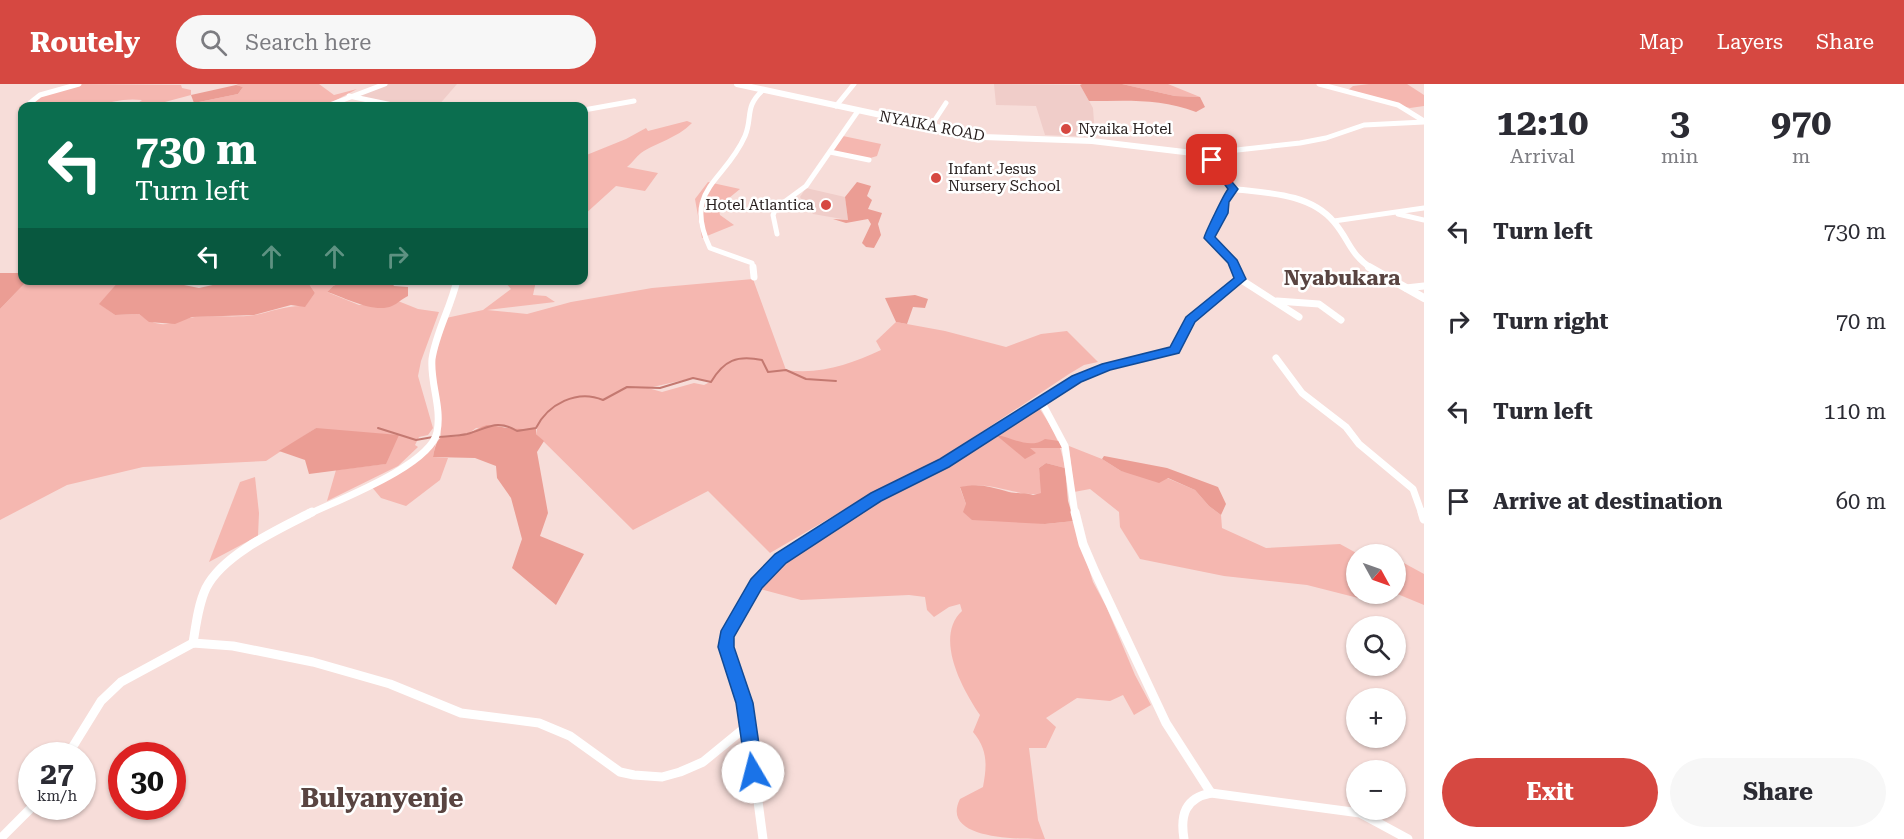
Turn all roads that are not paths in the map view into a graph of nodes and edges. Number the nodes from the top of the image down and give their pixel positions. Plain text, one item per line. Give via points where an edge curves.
1 (79, 84) edge
2 (385, 84) edge
3 (737, 84) edge
4 (854, 84) edge
5 (1319, 84) edge
6 (763, 90) junction
7 (349, 96) junction
8 (634, 101) dead end
9 (31, 102) edge
10 (336, 102) edge
11 (378, 102) edge
12 (946, 103) dead end
13 (836, 106) junction
14 (588, 110) edge
15 (858, 111) junction
16 (1424, 122) edge
17 (932, 126) junction
18 (830, 152) junction
19 (1201, 154) junction
20 (868, 160) dead end
21 (1233, 189) junction
22 (1424, 208) edge
23 (1394, 213) junction
24 (1424, 220) edge
25 (1334, 221) junction
26 (777, 234) dead end
27 (754, 277) dead end
28 (1240, 279) junction
29 (455, 285) edge
30 (1424, 286) edge
31 (1406, 288) junction
32 (1424, 298) edge
33 (1277, 302) junction
34 (1299, 317) dead end
35 (1341, 320) dead end
36 (1275, 358) dead end
37 (1041, 400) junction
38 (1424, 519) edge
39 (193, 643) junction
40 (747, 726) junction
41 (76, 742) edge
42 (1211, 793) junction
43 (19, 820) edge
44 (0, 839) edge
45 (763, 839) edge
46 (1184, 839) edge
47 (1408, 839) edge

1 - 9 street via 40,95
2 - 7 street
3 - 6 street, NYAIKA ROAD
4 - 13 street
5 - 16 street via 1398,105
6 - 13 street, NYAIKA ROAD
6 - 27 street via 749,106 745,136 706,190 700,213 710,248 752,263
7 - 10 street
7 - 11 street
8 - 14 street
12 - 17 street
13 - 15 street, NYAIKA ROAD
15 - 17 street, NYAIKA ROAD
15 - 18 street
16 - 19 street via 1364,125 1300,143
17 - 19 street, NYAIKA ROAD via 983,137 1092,141
18 - 20 street
18 - 26 street via 806,186 774,211
19 - 21 street via 1212,160
21 - 25 street via 1286,196
21 - 28 street via 1210,238 1233,262
22 - 23 street
23 - 24 street
23 - 25 street
25 - 31 street via 1356,256
28 - 33 street
28 - 37 street via 1190,320 1174,350 1089,373
29 - 39 street via 432,359 438,421 434,441 395,472 230,562 205,592
30 - 31 street
31 - 32 street
33 - 34 street
33 - 35 street via 1317,302 1332,309
36 - 38 street via 1308,399 1404,480 1417,497
37 - 40 street via 945,463 876,497 769,569 726,636 726,647 745,703
37 - 42 street via 1065,446 1072,501 1095,572 1166,723
39 - 40 street via 240,647 313,662 390,684 477,717 539,723 570,736 620,772 634,775 662,777 680,772 712,755
39 - 41 street via 121,682 101,701
40 - 45 street
42 - 46 street via 1190,800 1183,817
42 - 47 street via 1360,813
43 - 44 street

